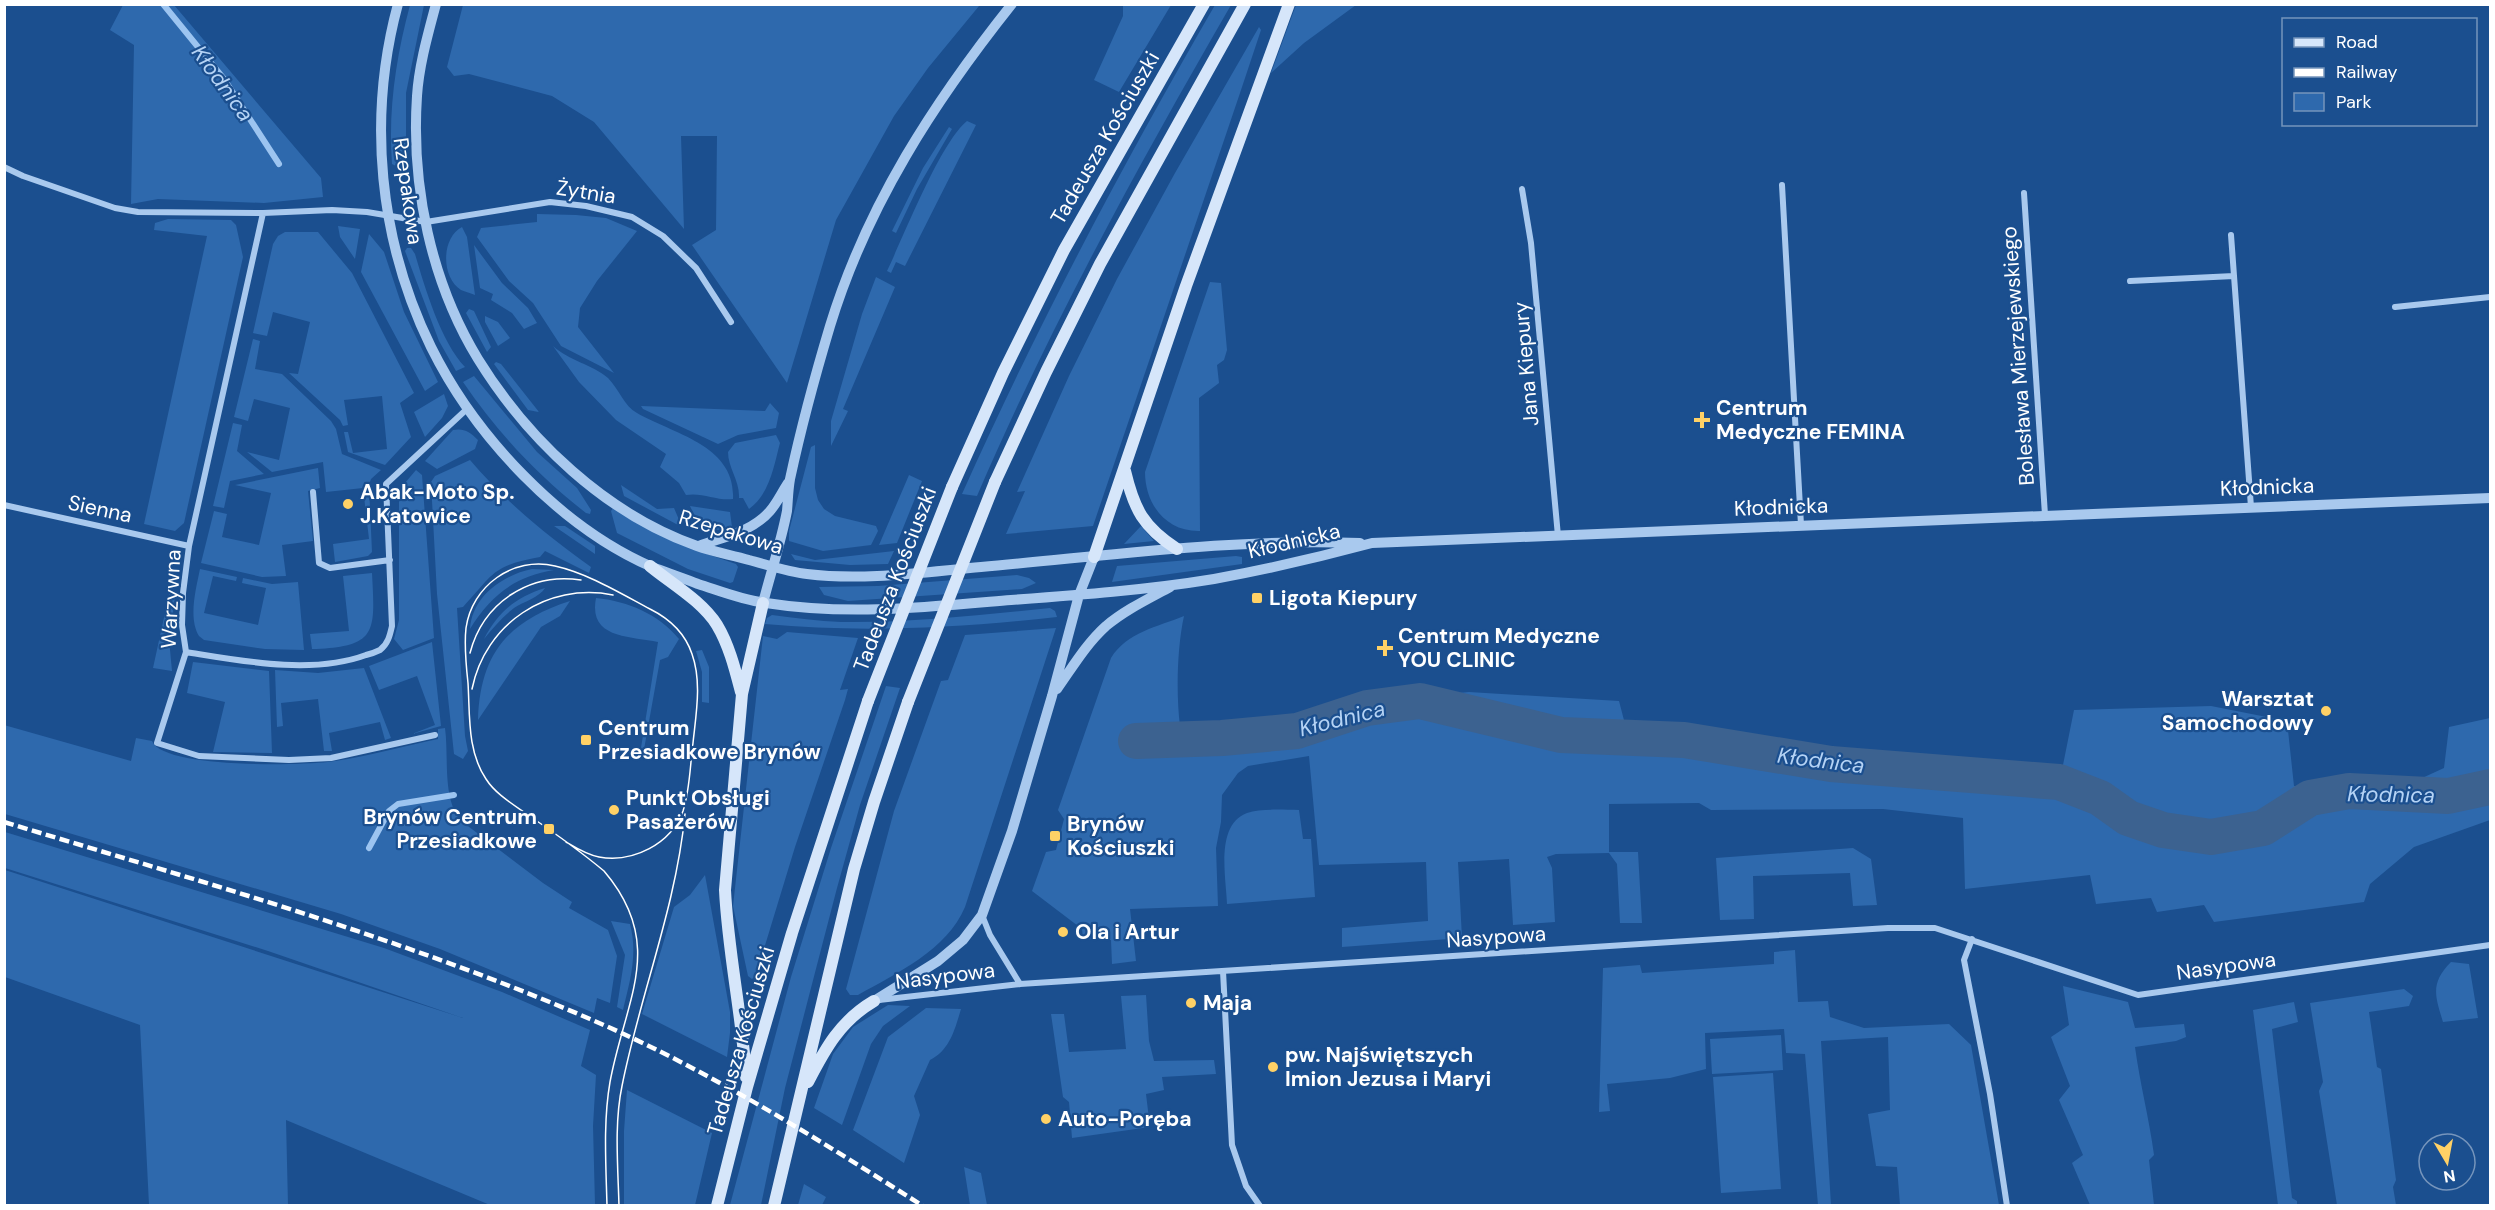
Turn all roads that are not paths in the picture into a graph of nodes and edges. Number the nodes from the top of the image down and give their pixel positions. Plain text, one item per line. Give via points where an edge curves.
1 (398, 4) edge
2 (436, 4) edge
3 (1012, 4) edge
4 (1204, 4) edge
5 (1245, 4) edge
6 (1288, 4) edge
7 (4, 167) edge
8 (1782, 185) dead end
9 (1522, 189) dead end
10 (2024, 194) dead end
11 (263, 213) junction
12 (389, 215) junction
13 (426, 222) junction
14 (2231, 235) dead end
15 (2234, 276) junction
16 (2130, 281) dead end
17 (2490, 297) edge
18 (2395, 307) dead end
19 (731, 322) dead end
20 (468, 408) junction
21 (1125, 469) junction
22 (790, 481) junction
23 (313, 492) dead end
24 (2490, 498) edge
25 (4, 506) edge
26 (2251, 507) junction
27 (2045, 516) junction
28 (1801, 525) junction
29 (1558, 536) junction
30 (1372, 543) junction
31 (189, 546) junction
32 (698, 546) junction
33 (1177, 549) junction
34 (1094, 557) junction
35 (390, 560) junction
36 (650, 566) junction
37 (773, 566) junction
38 (1176, 584) junction
39 (1078, 595) junction
40 (763, 603) junction
41 (186, 652) junction
42 (742, 694) junction
43 (1052, 696) junction
44 (435, 735) dead end
45 (982, 915) junction
46 (1972, 939) junction
47 (2490, 945) edge
48 (1223, 971) junction
49 (1020, 984) junction
50 (874, 1001) junction
51 (747, 1087) junction
52 (800, 1097) junction
53 (717, 1206) edge
54 (774, 1206) edge
55 (1260, 1206) edge
56 (2007, 1206) edge

1 - 12 street, Rzepakowa via 382,83 381,164
2 - 13 street, Rzepakowa via 417,94 417,166
3 - 22 street via 966,62 884,193 856,254 831,325
4 - 51 main road, Tadeusza Kościuszki, bridge via 1059,260 952,487 868,701 792,933
5 - 52 main road, bridge via 1100,264 995,482 908,702 874,802 854,868
6 - 21 main road via 1186,285
7 - 11 street via 115,208 138,212
8 - 28 street
9 - 29 street, Jana Kiepury via 1531,243
10 - 27 street, Bolesława Mierzejewskiego
11 - 12 street via 332,210
11 - 31 street, Warzywna
12 - 13 street, Żytnia
12 - 20 street, Rzepakowa via 400,267 417,316 449,381
13 - 19 street, Żytnia via 550,202 632,217 663,236 696,268
13 - 32 street, Rzepakowa via 445,292 462,328 487,373 522,420 559,459 617,504 668,534
14 - 15 street
15 - 16 street
15 - 26 street
17 - 18 street
20 - 35 street via 386,484
20 - 36 street, Rzepakowa via 487,435 550,500 592,532
21 - 33 main road via 1132,501 1141,519
21 - 34 main road
22 - 32 street via 758,522
22 - 37 street
23 - 35 street via 319,563 330,568
24 - 26 street, Kłodnicka
25 - 31 street, Sienna
26 - 27 street, Kłodnicka
27 - 28 street, Kłodnicka
28 - 29 street, Kłodnicka
29 - 30 street, Kłodnicka
30 - 33 street, Rzepakowa via 1313,541
30 - 38 street, Kłodnicka via 1306,560
31 - 41 street, Warzywna via 182,625
32 - 37 street, Rzepakowa
33 - 34 street, Rzepakowa
34 - 37 street, Rzepakowa via 887,575 807,574
34 - 39 street
35 - 41 street via 392,626 390,638 379,650 321,666 239,661
36 - 40 street, Rzepakowa
36 - 42 main road via 717,626
37 - 40 street
38 - 39 street, Kłodnicka
38 - 43 street via 1131,607 1106,627
39 - 40 street, Rzepakowa via 871,611
39 - 43 street
40 - 42 main road
41 - 44 street, Warzywna via 157,742 179,751 212,758 331,758
42 - 51 main road via 726,890
43 - 45 street via 1012,831
45 - 49 street, Nasypowa
45 - 50 street via 963,940 938,961
46 - 47 street, Nasypowa via 2138,995
46 - 48 street, Nasypowa via 1935,928 1888,928
46 - 56 street via 1964,960
48 - 49 street, Nasypowa
48 - 55 street via 1232,1145 1246,1186
49 - 50 street, Nasypowa
50 - 52 main road via 850,1017 830,1041
51 - 53 main road, Tadeusza Kościuszki
52 - 54 main road

